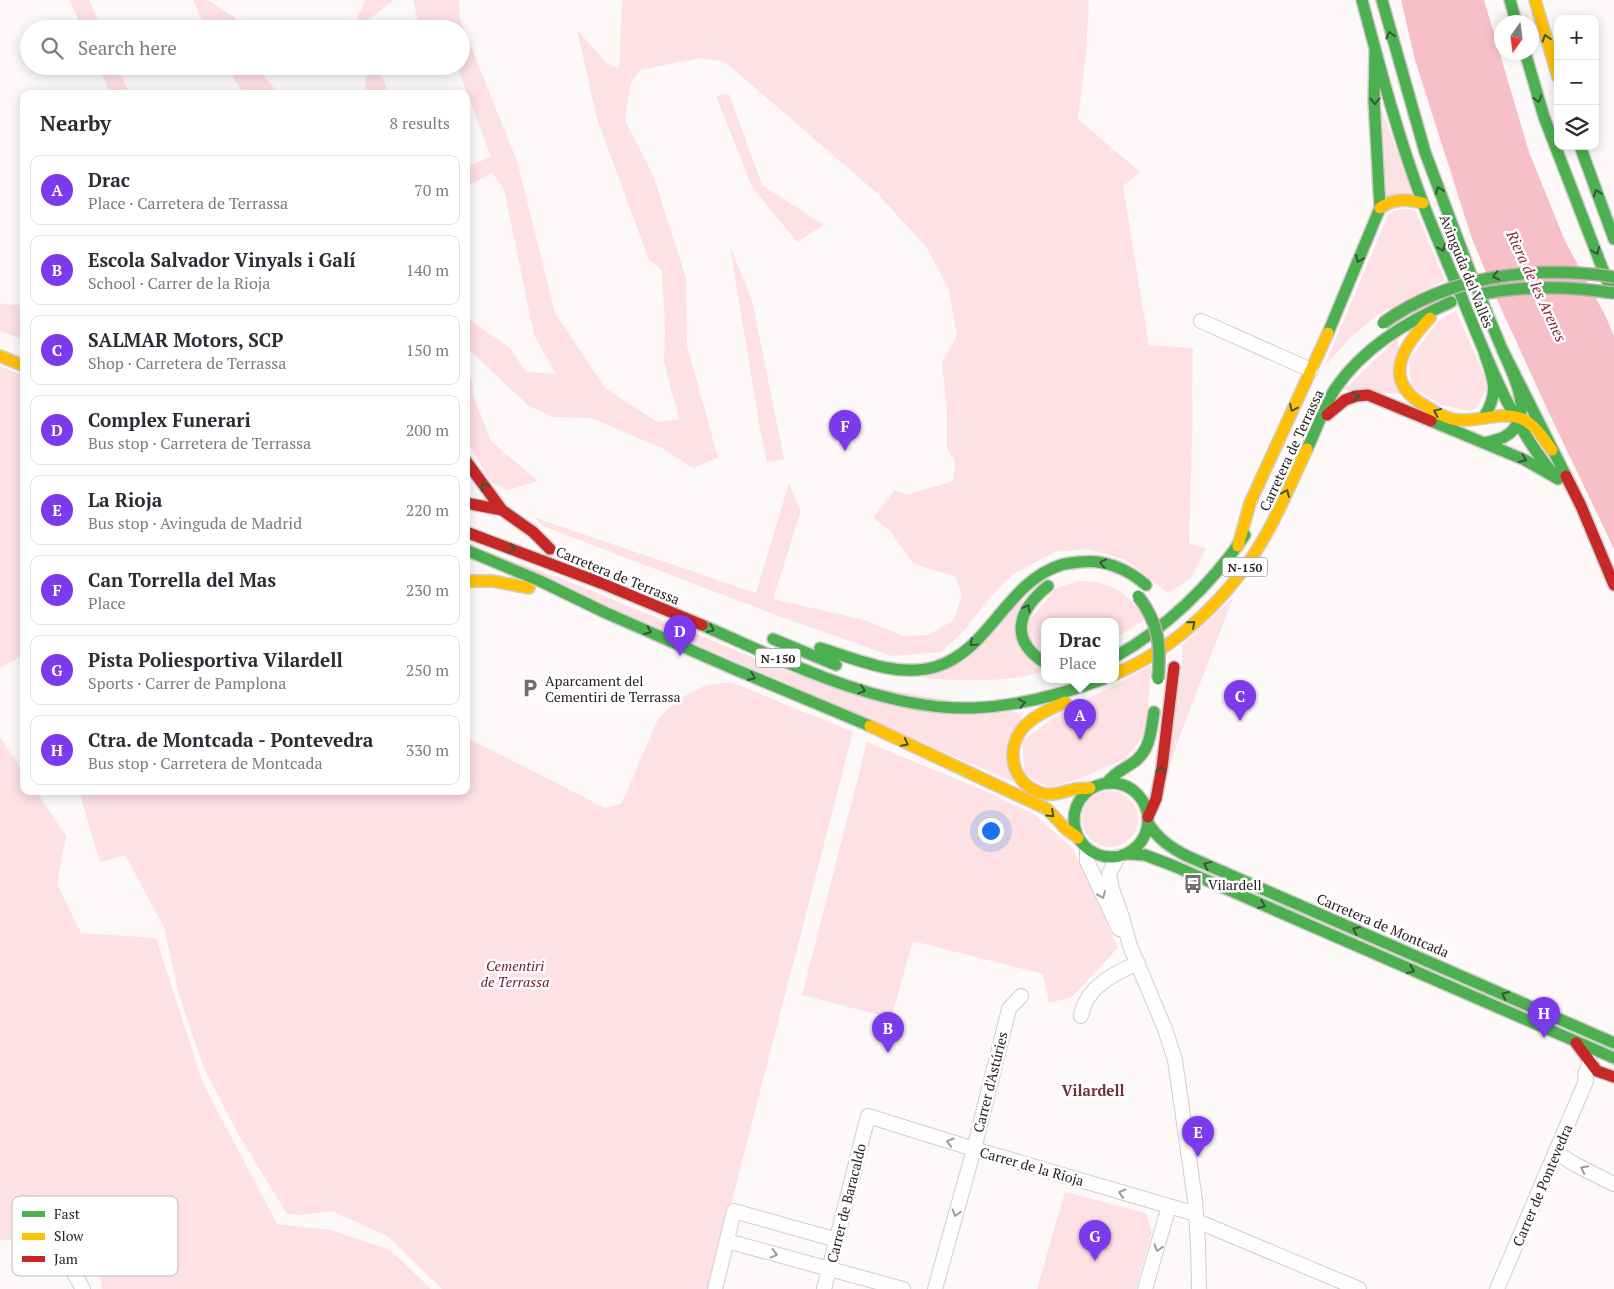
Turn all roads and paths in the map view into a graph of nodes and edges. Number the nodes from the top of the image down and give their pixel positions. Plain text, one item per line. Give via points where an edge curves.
1 (1362, 0) edge
2 (1382, 0) edge
3 (1510, 0) edge
4 (1535, 0) edge
5 (1514, 15) edge
6 (1375, 52) junction
7 (1526, 60) edge
8 (1554, 64) edge
9 (1581, 150) edge
10 (1423, 203) junction
11 (1380, 208) junction
12 (1613, 236) edge
13 (1614, 277) edge
14 (1614, 295) edge
15 (1451, 302) junction
16 (1202, 321) dead end
17 (1373, 330) dead end
18 (0, 346) edge
19 (1502, 349) junction
20 (20, 354) edge
21 (1485, 355) junction
22 (0, 356) edge
23 (20, 364) edge
24 (1311, 370) junction
25 (1484, 417) junction
26 (1518, 419) junction
27 (1318, 425) junction
28 (1485, 443) junction
29 (1552, 450) junction
30 (470, 466) edge
31 (1558, 479) junction
32 (470, 504) edge
33 (1260, 509) dead end
34 (502, 510) junction
35 (470, 534) edge
36 (1591, 534) junction
37 (522, 538) dead end
38 (1238, 546) junction
39 (470, 552) edge
40 (1058, 580) dead end
41 (470, 581) edge
42 (1614, 585) edge
43 (1128, 588) dead end
44 (1149, 589) dead end
45 (1164, 611) dead end
46 (604, 612) junction
47 (1119, 654) edge
48 (1041, 660) edge
49 (847, 669) dead end
50 (1119, 673) edge
51 (1093, 683) edge
52 (1105, 683) edge
53 (1107, 783) junction
54 (1090, 788) junction
55 (1148, 820) junction
56 (1078, 838) junction
57 (1087, 849) junction
58 (1123, 855) junction
59 (1130, 946) junction
60 (1138, 963) junction
61 (1021, 996) dead end
62 (1081, 1016) dead end
63 (1575, 1041) junction
64 (1614, 1043) edge
65 (1614, 1058) edge
66 (1614, 1064) edge
67 (1593, 1067) junction
68 (1614, 1077) edge
69 (868, 1116) joint
70 (974, 1149) junction
71 (1556, 1152) junction
72 (1614, 1184) edge
73 (1169, 1206) junction
74 (1196, 1218) junction
75 (836, 1240) junction
76 (727, 1241) junction
77 (830, 1269) junction
78 (76, 1276) edge
79 (83, 1289) edge
80 (715, 1289) edge
81 (824, 1289) edge
82 (903, 1289) edge
83 (935, 1289) edge
84 (1145, 1289) edge
85 (1199, 1289) edge
86 (1359, 1289) edge
87 (1497, 1289) edge

1 - 6 main road, Avinguda del Vallès
19 -> 2 main road, Avinguda del Vallès via 1425,152
3 - 5 main road
8 -> 4 main road
6 - 10 main road, Avinguda del Vallès
6 -> 11 main road via 1374,100
7 -> 14 main road via 1544,117
12 -> 9 main road
10 - 11 main road via 1403,198
10 -> 21 main road, Avinguda del Vallès
11 -> 24 main road
13 -> 17 main road, bridge via 1543,270 1498,275 1434,295 1394,315
14 - 15 main road, Carretera de Terrassa / N-150, bridge via 1566,287 1535,287 1498,290
25 -> 15 main road via 1466,420 1448,417 1423,406 1409,395 1401,383 1399,370 1404,350 1413,335
15 - 27 main road, Carretera de Terrassa / N-150 via 1394,331 1365,355 1343,380
16 - 24 street
18 - 20 main road
19 - 26 main road via 1522,401
19 - 29 main road, Avinguda del Vallès
21 - 25 main road via 1495,389 1492,404
21 - 26 main road, Avinguda del Vallès
22 - 23 main road
24 -> 38 main road via 1250,503
25 - 26 main road via 1504,414
26 - 28 main road via 1516,428 1506,437
26 - 29 main road via 1535,428
26 - 31 main road, Avinguda del Vallès via 1533,447
27 -> 28 main road via 1340,403 1358,395 1368,395
50 -> 27 main road, Carretera de Terrassa / N-150 via 1150,656 1193,623 1241,573 1274,520
28 -> 31 main road
29 - 36 main road, Avinguda del Vallès via 1581,506
34 -> 30 main road
31 - 36 main road, Avinguda del Vallès
32 - 34 main road
33 - 38 main road, Carretera de Terrassa / N-150
34 - 37 main road, Carretera de Terrassa via 554,551
35 -> 51 main road, Carretera de Terrassa / N-150 via 841,683 888,698 934,706 994,707 1046,698
36 - 42 main road, Avinguda del Vallès
38 - 47 main road, Carretera de Terrassa / N-150 via 1190,603 1154,633
39 - 46 main road
48 -> 40 main road via 1025,645 1022,619 1037,594
41 - 46 main road via 519,585
43 - 53 main road, bridge via 1149,610 1158,635 1157,689 1146,750 1136,761 1112,775
44 -> 49 main road, N-150 via 1134,575 1117,566 1079,562 1050,569 1026,585 969,648 947,662 923,670 885,666 765,635
55 -> 45 main road via 1162,767 1174,667 1172,636
46 -> 56 main road via 882,731 1028,799 1047,809
52 - 54 main road via 1028,723 1017,736 1012,749 1017,774 1026,786 1036,792 1056,794
53 - 54 main road
53 - 55 main road via 1120,784 1138,794
54 - 56 main road via 1076,805 1073,816
55 - 58 main road via 1142,841
64 -> 55 main road, Carretera de Montcada via 1187,856 1159,839
56 - 57 main road
57 - 58 main road via 1102,856
57 -> 59 street via 1087,862
58 - 59 street via 1110,874
58 -> 63 main road, Carretera de Montcada via 1145,855 1174,866
59 - 60 street
60 - 62 street via 1113,974 1096,989 1083,1004
60 - 74 street via 1175,1060
61 - 70 street, Carrer d'Astúries via 1009,1009
63 - 65 main road, Carretera de Montcada
63 - 67 main road
66 - 67 street
67 - 68 main road
67 - 71 street, Carrer de Pontevedra via 1585,1075 1586,1081
70 -> 69 street, Carrer de la Rioja
69 - 75 street, Carrer de Baracaldo
73 -> 70 street, Carrer de la Rioja
70 -> 83 street, Carrer d'Astúries
72 -> 71 street
71 - 87 street, Carrer de Pontevedra
73 - 74 street, Carrer de la Rioja
73 -> 84 street
74 - 85 street
74 - 86 street, Carrer de la Rioja
75 - 76 street via 734,1211
75 - 77 street, Carrer de Baracaldo
76 -> 77 street
76 - 80 street
77 - 81 street, Carrer de Baracaldo
77 - 82 street
78 - 79 street

